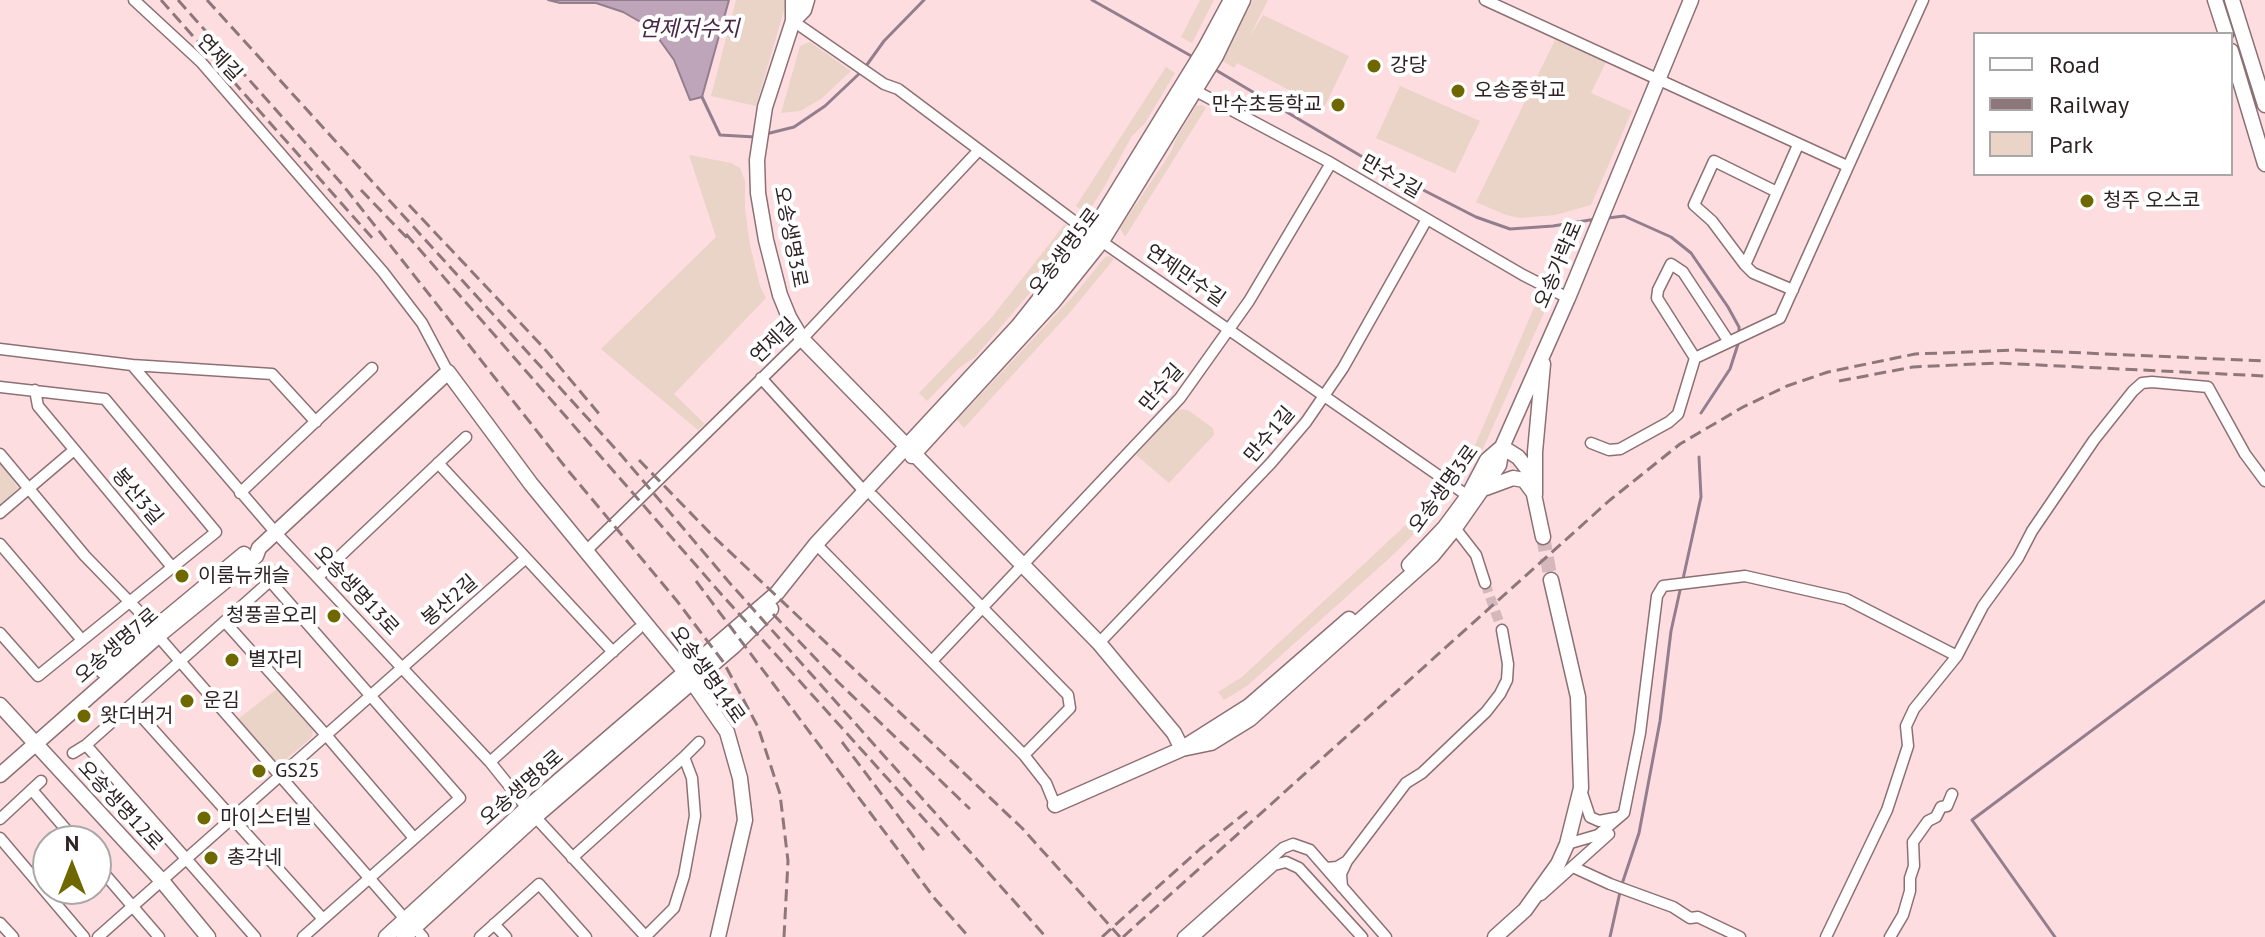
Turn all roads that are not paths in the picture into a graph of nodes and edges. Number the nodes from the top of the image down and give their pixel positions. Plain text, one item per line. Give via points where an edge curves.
1 (134, 0) edge
2 (793, 0) edge
3 (807, 0) edge
4 (1231, 0) edge
5 (1243, 0) edge
6 (1485, 0) edge
7 (1691, 0) edge
8 (1923, 0) edge
9 (2215, 0) edge
10 (2232, 0) edge
11 (793, 21) junction
12 (2225, 32) edge
13 (1210, 53) junction
14 (2233, 58) edge
15 (1197, 73) junction
16 (1657, 79) junction
17 (1194, 90) junction
18 (2265, 105) edge
19 (1798, 145) junction
20 (979, 150) junction
21 (1331, 163) junction
22 (2265, 164) edge
23 (1847, 166) junction
24 (1777, 192) junction
25 (1427, 219) junction
26 (1097, 238) junction
27 (1745, 265) junction
28 (1793, 290) junction
29 (1568, 298) junction
30 (1230, 330) junction
31 (802, 339) junction
32 (1731, 341) junction
33 (1545, 347) junction
34 (0, 349) edge
35 (1695, 358) junction
36 (132, 365) junction
37 (372, 368) dead end
38 (448, 372) junction
39 (761, 378) junction
40 (0, 387) edge
41 (35, 390) junction
42 (1324, 397) junction
43 (316, 422) junction
44 (466, 437) dead end
45 (1591, 443) dead end
46 (1502, 447) junction
47 (74, 450) junction
48 (910, 451) junction
49 (0, 454) edge
50 (438, 463) junction
51 (2265, 481) edge
52 (1486, 488) junction
53 (27, 490) junction
54 (240, 493) junction
55 (869, 494) junction
56 (1535, 495) junction
57 (1468, 496) junction
58 (0, 513) edge
59 (1455, 528) junction
60 (276, 533) junction
61 (1543, 537) tunnel mouth
62 (0, 544) edge
63 (819, 547) junction
64 (587, 550) junction
65 (526, 558) junction
66 (1023, 564) junction
67 (172, 567) junction
68 (319, 576) junction
69 (1551, 580) tunnel mouth
70 (1485, 583) tunnel mouth
71 (129, 600) junction
72 (982, 608) junction
73 (225, 622) junction
74 (638, 629) dead end
75 (1502, 630) tunnel mouth
76 (156, 632) junction
77 (0, 633) edge
78 (82, 640) junction
79 (1099, 643) junction
80 (613, 652) junction
81 (1957, 656) junction
82 (932, 661) junction
83 (178, 662) junction
84 (401, 668) junction
85 (689, 677) junction
86 (370, 696) junction
87 (0, 705) edge
88 (131, 705) junction
89 (326, 735) junction
90 (31, 740) junction
91 (699, 742) dead end
92 (86, 745) junction
93 (1182, 749) junction
94 (73, 753) dead end
95 (1024, 755) junction
96 (684, 757) junction
97 (0, 762) edge
98 (490, 762) junction
99 (0, 775) edge
100 (280, 776) junction
101 (41, 781) dead end
102 (1581, 788) junction
103 (32, 790) junction
104 (1952, 794) dead end
105 (1055, 805) joint
106 (531, 812) junction
107 (1624, 813) junction
108 (233, 818) junction
109 (0, 819) edge
110 (62, 825) edge
111 (0, 838) edge
112 (414, 838) junction
113 (1567, 844) junction
114 (572, 858) junction
115 (187, 859) junction
116 (1347, 861) junction
117 (1573, 867) junction
118 (1326, 868) junction
119 (370, 880) junction
120 (162, 881) junction
121 (112, 883) edge
122 (1342, 887) junction
123 (132, 907) junction
124 (1525, 910) junction
125 (323, 919) junction
126 (0, 923) edge
127 (494, 924) junction
128 (412, 930) edge
129 (13, 937) edge
130 (84, 937) edge
131 (98, 937) edge
132 (159, 937) edge
133 (208, 937) edge
134 (255, 937) edge
135 (303, 937) edge
136 (386, 937) edge
137 (480, 937) edge
138 (506, 937) edge
139 (586, 937) edge
140 (646, 937) edge
141 (718, 937) edge
142 (1183, 937) edge
143 (1194, 937) edge
144 (1362, 937) edge
145 (1386, 937) edge
146 (1495, 937) edge
147 (1740, 937) edge
148 (1826, 937) edge
149 (1890, 937) edge

1 - 38 street, 연제길 via 201,62 383,272 422,323
2 - 11 street
3 - 11 street
4 - 13 street, 오송생명5로
5 - 13 street, 오송생명5로
6 - 16 street
7 - 16 street, 오송가락로
8 - 23 street
9 - 12 street
10 - 18 street
11 - 20 street, 연제만수길
11 - 31 street, 오송생명3로 via 765,107 758,193 772,268
13 - 15 street, 오송생명5로
14 - 22 street
15 - 17 street, 오송생명5로
15 - 26 street, 오송생명5로
16 - 19 street
16 - 29 street, 오송가락로
17 - 21 street, 만수2길
17 - 26 street, 오송생명5로
19 - 23 street
19 - 24 street
20 - 26 street, 연제만수길
20 - 31 street, 연제길
21 - 25 street, 만수2길
21 - 30 street, 만수길
23 - 28 street
24 - 27 street
24 - 27 street via 1714,161 1694,205
25 - 29 street, 만수2길
25 - 42 street, 만수1길
26 - 30 street, 연제만수길
26 - 48 street, 오송생명5로 via 1054,301
27 - 28 street
28 - 32 street via 1780,318
29 - 33 street, 오송가락로
30 - 42 street, 연제만수길
30 - 66 street, 만수길 via 1180,398
31 - 39 street, 연제길
31 - 48 street, 오송생명3로
32 - 35 street
32 - 35 street via 1683,272 1671,264 1657,298
33 - 46 street, 오송가락로
33 - 56 street
34 - 36 street
35 - 45 street via 1678,414 1669,422 1620,449
36 - 43 street via 272,374
36 - 54 street, 오송생명13로
37 - 43 street
38 - 60 street, 오송생명7로
38 - 64 street, 오송생명14로
39 - 55 street
39 - 64 street, 연제길
40 - 41 street
41 - 47 street, 봉산3길 via 38,406
41 - 67 street via 105,399 216,532
42 - 57 street, 연제만수길
42 - 79 street, 만수1길 via 1271,463
43 - 54 street
44 - 50 street
46 - 52 street, 오송생명3로
46 - 56 street via 1529,471
46 - 57 street, 오송생명3로 via 1487,460
47 - 53 street
47 - 67 street, 봉산3길
48 - 55 street, 오송생명5로
48 - 66 street, 오송생명3로
49 - 53 street
50 - 65 street
50 - 68 street
51 - 81 street via 2208,387 2142,383 2094,440 2032,531
52 - 56 street via 1513,478 1524,480
52 - 59 street, 오송생명3로
53 - 58 street
53 - 71 street
54 - 60 street, 오송생명13로
55 - 63 street, 오송생명5로
55 - 72 street
56 - 61 street
57 - 93 street, 오송생명3로 via 1413,562 1299,663 1249,706
59 - 70 street via 1476,555
59 - 93 street, 오송생명3로 via 1432,556 1250,719 1211,743
60 - 68 street, 오송생명13로
60 - 76 street, 오송생명7로 via 247,551
62 - 78 street
63 - 82 street
63 - 85 street, 오송생명8로
64 - 85 street, 오송생명14로
65 - 80 street
65 - 84 street, 봉산2길
66 - 72 street, 만수길
66 - 79 street, 오송생명3로
67 - 71 street
68 - 84 street, 오송생명13로
69 - 102 street via 1578,697
71 - 76 street
71 - 78 street
72 - 82 street, 만수길
72 - 95 street via 1068,695 1070,708
73 - 83 street
73 - 86 street via 268,577
73 - 89 street
74 - 80 street
75 - 116 street via 1508,664 1500,694 1406,783
76 - 83 street
76 - 90 street, 오송생명7로
77 - 78 street via 38,676
79 - 93 street, 오송생명3로
80 - 98 street
81 - 107 street via 1846,599 1745,576 1663,586 1657,596
81 - 148 street via 1906,726 1908,746 1887,810
82 - 95 street
83 - 88 street
83 - 100 street
84 - 86 street, 봉산2길
84 - 98 street, 오송생명13로
85 - 106 street, 오송생명8로
85 - 141 street, 오송생명14로 via 727,732 745,820
86 - 89 street, 봉산2길
86 - 112 street via 460,798
87 - 90 street, 오송생명12로
88 - 92 street
88 - 108 street
89 - 100 street, 봉산2길
89 - 112 street
90 - 97 street, 오송생명7로
90 - 99 street, 오송생명7로
90 - 120 street, 오송생명12로
91 - 96 street
92 - 94 street
92 - 115 street
93 - 105 street
95 - 105 street
96 - 114 street
96 - 140 street via 692,778 695,816 684,876 674,908
98 - 106 street, 오송생명13로
100 - 108 street, 봉산2길
100 - 119 street
101 - 103 street
102 - 107 street via 1590,817 1609,821
102 - 113 street
103 - 109 street
103 - 110 street
104 - 149 street via 1913,842 1910,891
106 - 114 street, 오송생명13로
106 - 128 street, 오송생명8로
107 - 113 street via 1598,835
107 - 117 street
108 - 115 street, 봉산2길
108 - 125 street
111 - 130 street
112 - 119 street
113 - 124 street
114 - 140 street, 오송생명13로
115 - 120 street, 봉산2길
115 - 134 street
116 - 118 street
116 - 122 street
117 - 124 street
117 - 147 street
118 - 122 street
118 - 142 street via 1302,846 1283,848
119 - 125 street
119 - 128 street
120 - 123 street, 봉산2길
120 - 133 street, 오송생명12로
121 - 123 street
122 - 145 street
123 - 131 street, 봉산2길
123 - 132 street
124 - 146 street
125 - 135 street
126 - 129 street
127 - 137 street
127 - 138 street
127 - 139 street via 539,884
128 - 136 street, 오송생명8로
143 - 144 street via 1274,865 1286,862 1299,868

